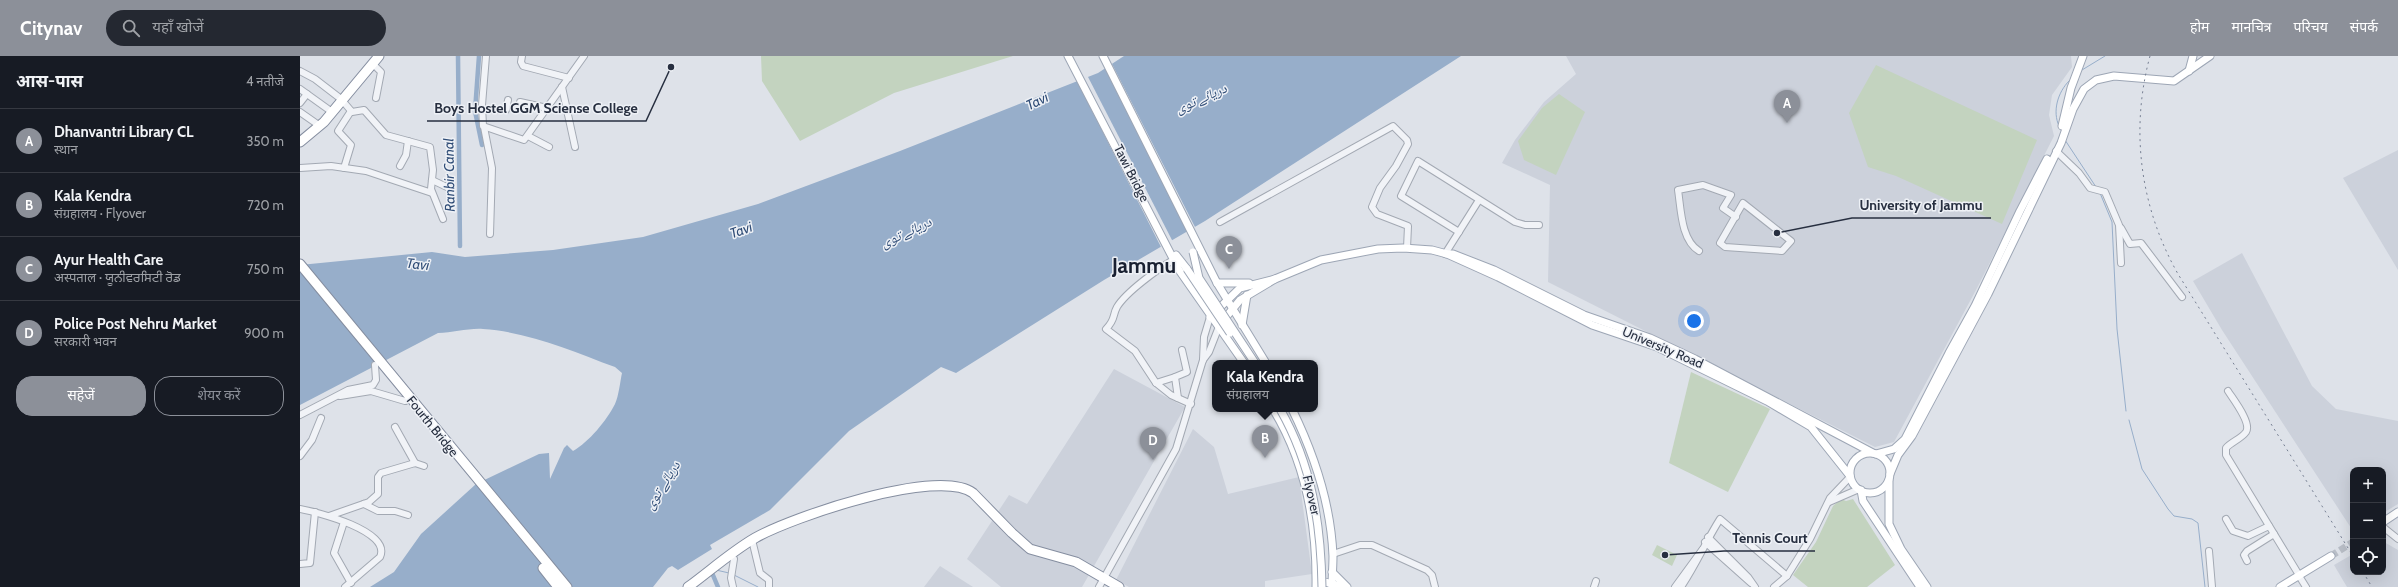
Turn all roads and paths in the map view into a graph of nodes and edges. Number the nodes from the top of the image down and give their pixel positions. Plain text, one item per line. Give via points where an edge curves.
1 (486, 56) edge
2 (522, 56) edge
3 (584, 56) edge
4 (1068, 56) edge
5 (1073, 56) edge
6 (2079, 56) edge
7 (2083, 56) edge
8 (2193, 56) edge
9 (2210, 56) edge
10 (1104, 57) edge
11 (376, 62) edge
12 (2079, 64) junction
13 (1075, 66) junction
14 (300, 71) edge
15 (2186, 74) junction
16 (569, 78) junction
17 (2074, 81) junction
18 (2088, 85) junction
19 (562, 87) junction
20 (300, 89) edge
21 (307, 94) junction
22 (376, 98) dead end
23 (508, 100) dead end
24 (520, 102) dead end
25 (300, 103) edge
26 (347, 107) junction
27 (547, 108) junction
28 (482, 109) junction
29 (300, 112) edge
30 (332, 112) junction
31 (2067, 119) junction
32 (320, 126) junction
33 (484, 127) junction
34 (528, 136) junction
35 (408, 141) junction
36 (300, 142) edge
37 (2059, 142) junction
38 (549, 147) dead end
39 (575, 147) dead end
40 (2056, 151) junction
41 (400, 166) dead end
42 (300, 168) edge
43 (344, 168) junction
44 (432, 180) junction
45 (451, 189) dead end
46 (432, 193) junction
47 (1479, 200) junction
48 (1736, 216) junction
49 (443, 219) dead end
50 (1220, 222) dead end
51 (1539, 225) dead end
52 (2119, 225) junction
53 (1459, 232) junction
54 (490, 234) dead end
55 (1195, 236) junction
56 (1407, 248) junction
57 (1699, 251) dead end
58 (1446, 254) junction
59 (1174, 258) junction
60 (2121, 263) dead end
61 (300, 264) edge
62 (300, 273) edge
63 (1274, 279) junction
64 (1260, 282) junction
65 (1217, 283) junction
66 (1247, 295) junction
67 (2182, 297) dead end
68 (1226, 300) junction
69 (1232, 309) junction
70 (1210, 317) junction
71 (1242, 325) junction
72 (1218, 329) junction
73 (1229, 342) junction
74 (1252, 343) junction
75 (1182, 350) dead end
76 (1202, 360) junction
77 (1242, 360) edge
78 (1248, 360) edge
79 (1253, 360) edge
80 (1264, 360) edge
81 (375, 362) junction
82 (1176, 377) junction
83 (1156, 383) junction
84 (2228, 391) dead end
85 (1178, 398) junction
86 (331, 399) junction
87 (405, 401) junction
88 (1190, 404) junction
89 (1275, 412) edge
90 (1282, 412) edge
91 (1285, 412) edge
92 (1293, 412) edge
93 (300, 415) edge
94 (321, 418) dead end
95 (1810, 422) junction
96 (395, 427) dead end
97 (1875, 453) junction
98 (300, 456) edge
99 (415, 464) junction
100 (424, 466) dead end
101 (1850, 477) junction
102 (1889, 477) junction
103 (473, 480) junction
104 (1860, 490) junction
105 (1829, 502) junction
106 (364, 504) junction
107 (300, 509) edge
108 (315, 512) junction
109 (2398, 512) edge
110 (408, 515) dead end
111 (329, 516) junction
112 (2398, 518) edge
113 (2226, 519) dead end
114 (2386, 520) edge
115 (344, 522) junction
116 (2386, 525) edge
117 (2269, 526) junction
118 (2386, 529) edge
119 (2274, 534) junction
120 (1707, 539) junction
121 (2398, 539) edge
122 (753, 544) junction
123 (2209, 551) dead end
124 (1333, 554) junction
125 (2332, 557) tunnel mouth
126 (728, 561) junction
127 (2247, 561) dead end
128 (300, 564) edge
129 (1332, 572) junction
130 (1787, 576) junction
131 (2300, 577) junction
132 (1103, 584) edge
133 (1316, 584) edge
134 (348, 585) edge
135 (1332, 585) edge
136 (1680, 586) edge
137 (1755, 586) edge
138 (558, 587) edge
139 (567, 587) edge
140 (688, 587) edge
141 (696, 587) edge
142 (733, 587) edge
143 (769, 587) edge
144 (1119, 587) edge
145 (1322, 587) edge
146 (1325, 587) edge
147 (1346, 587) edge
148 (1435, 587) edge
149 (1774, 587) edge
150 (1920, 587) edge
151 (1927, 587) edge
152 (2212, 587) edge
153 (2280, 587) edge
154 (2288, 587) edge
155 (2306, 587) edge

1 - 28 street
2 - 16 street via 523,66
3 - 16 street
4 - 13 main road
5 - 13 main road
6 - 12 main road
7 - 12 main road
8 - 15 main road via 2192,65
9 - 15 main road
10 - 55 main road
11 - 22 street
11 - 26 highway
12 - 17 main road
13 - 59 main road, Tawi Bridge
14 - 26 street via 315,79
15 - 18 main road via 2169,82 2114,76 2101,78
16 - 19 street
17 - 18 main road via 2083,86
17 - 31 main road
18 - 31 main road
19 - 27 street
19 - 39 street
20 - 21 street
21 - 25 street
21 - 30 street
23 - 28 street via 506,110
24 - 27 street
26 - 30 highway
26 - 35 street via 354,113 364,110 381,132 389,137
26 - 43 street via 338,131 351,145
27 - 34 street
28 - 33 street
29 - 32 street
30 - 32 highway
31 - 37 main road
32 - 36 highway
33 - 34 street via 522,140
33 - 54 street via 492,169
34 - 38 street
35 - 41 street via 406,155
35 - 44 street via 430,148
37 - 40 main road
37 - 97 main road via 2020,211 1975,306 1905,440 1894,449
40 - 52 street via 2079,173 2090,188 2105,192
40 - 102 main road via 1988,294 1912,436 1898,455
42 - 43 street
43 - 46 street via 366,171
44 - 45 street
44 - 46 street
46 - 49 street
47 - 51 street via 1520,224
47 - 53 street
47 - 53 street via 1418,162 1401,196
48 - 48 street via 1720,243 1725,247 1782,251 1791,241 1743,203
48 - 57 street via 1723,208 1731,195 1704,184 1678,190 1686,234 1692,247
50 - 56 street via 1391,126 1407,140 1408,144 1380,188 1372,207 1377,214 1408,226
52 - 60 street
52 - 67 street via 2130,244 2141,243
53 - 58 street
55 - 65 main road
55 - 79 main road, bridge via 1194,252 1199,278
56 - 58 main road, University Road via 1427,249
56 - 63 main road, University Road via 1368,250 1334,257 1314,262
58 - 95 main road, University Road via 1453,254 1494,270 1584,315 1655,340
59 - 70 main road
59 - 78 main road, bridge via 1187,269
59 - 83 street via 1150,275 1120,304 1113,322 1106,329 1135,352
61 - 81 highway, Fourth Bridge
62 - 81 highway, Fourth Bridge
63 - 64 main road
63 - 66 main road
64 - 65 main road
64 - 68 main road via 1240,288
65 - 68 main road
66 - 69 main road
66 - 71 main road
68 - 69 main road
68 - 70 main road
69 - 71 main road
69 - 72 main road
70 - 72 main road
70 - 76 street via 1204,337
71 - 74 main road
72 - 73 main road
72 - 76 street via 1209,352
73 - 74 main road via 1228,332 1237,328
73 - 77 main road
74 - 80 main road
75 - 82 street via 1187,372
76 - 88 street
81 - 86 street via 374,384 348,390
81 - 87 highway, Fourth Bridge
81 - 103 highway, Fourth Bridge
82 - 83 street
82 - 85 street
83 - 85 street
84 - 117 street via 2245,420 2247,429 2245,434 2228,445 2225,452
85 - 88 street
86 - 87 street via 368,391
86 - 93 street
87 - 103 highway, Fourth Bridge
88 - 132 street via 1176,449
89 - 133 main road via 1291,443 1308,494 1315,544
90 - 145 main road, Flyover, bridge via 1296,441 1314,493 1321,551
91 - 146 main road, Flyover via 1299,440 1317,492 1325,551
92 - 124 main road via 1311,451 1323,491
94 - 98 street via 312,440
95 - 97 main road, University Road
95 - 101 main road, University Road
96 - 99 street
97 - 101 main road via 1855,459 1850,468
97 - 102 main road via 1887,462
99 - 100 street
99 - 106 street via 381,473 378,477 378,494
101 - 104 main road
101 - 105 street
102 - 104 main road via 1876,492
102 - 151 main road via 1889,524 1901,549
103 - 138 highway, Fourth Bridge
103 - 139 highway, Fourth Bridge
104 - 105 street
104 - 150 main road
105 - 130 street
106 - 110 street via 380,512 395,510
106 - 111 street
107 - 108 street
108 - 111 street
108 - 128 street via 310,564
109 - 114 main road
111 - 115 street
112 - 116 main road
113 - 117 street via 2233,531 2248,536
115 - 134 street via 334,556
115 - 134 street via 376,538 382,552 380,557
117 - 119 street
118 - 121 street
119 - 127 street via 2246,551 2244,555
119 - 131 street
120 - 130 street via 1720,519
120 - 136 street
120 - 137 street
122 - 126 highway
122 - 132 highway via 800,523 864,502 905,495 961,492 970,495 1026,551 1070,566
122 - 143 street via 760,573 769,580
123 - 152 street
124 - 129 main road
124 - 148 street via 1360,545 1376,546 1427,570 1432,575
125 - 131 main road
126 - 132 highway via 748,542 766,532 843,503 900,490 959,487 974,493 1003,525 1030,549 1076,562
126 - 140 highway
126 - 141 highway
126 - 142 street
129 - 135 main road
129 - 147 main road
130 - 149 street
131 - 153 main road
131 - 154 main road
131 - 155 street
132 - 144 highway
133 - 135 main road
135 - 147 main road

